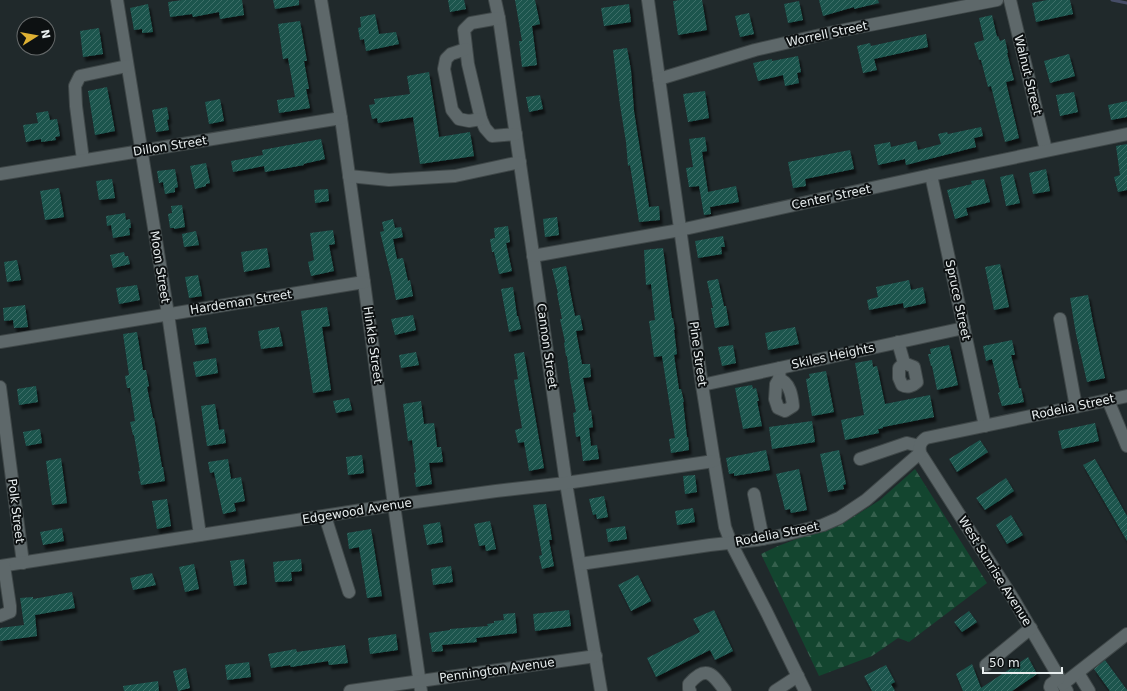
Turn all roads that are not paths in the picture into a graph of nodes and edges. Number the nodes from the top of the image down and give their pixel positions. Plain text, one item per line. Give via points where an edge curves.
1 (117, 0) edge
2 (320, 0) edge
3 (495, 0) edge
4 (648, 0) edge
5 (997, 0) edge
6 (1010, 0) edge
7 (499, 18) junction
8 (466, 49) junction
9 (127, 66) junction
10 (659, 79) junction
11 (341, 118) junction
12 (481, 119) junction
13 (516, 134) junction
14 (1127, 134) edge
15 (1046, 150) junction
16 (141, 151) junction
17 (83, 160) junction
18 (520, 162) junction
19 (0, 174) edge
20 (931, 175) junction
21 (349, 176) junction
22 (680, 230) junction
23 (533, 256) junction
24 (364, 282) junction
25 (168, 314) junction
26 (1060, 320) dead end
27 (964, 328) junction
28 (0, 342) edge
29 (898, 342) junction
30 (904, 363) dead end
31 (702, 385) junction
32 (0, 387) edge
33 (1127, 396) edge
34 (1108, 400) junction
35 (1076, 407) junction
36 (985, 426) junction
37 (1127, 446) edge
38 (920, 450) junction
39 (860, 459) dead end
40 (714, 460) junction
41 (566, 483) junction
42 (754, 494) dead end
43 (394, 505) junction
44 (325, 516) junction
45 (200, 535) junction
46 (763, 539) junction
47 (731, 544) junction
48 (23, 563) junction
49 (580, 564) junction
50 (2, 566) edge
51 (349, 592) dead end
52 (0, 616) edge
53 (1030, 628) junction
54 (1127, 634) edge
55 (596, 656) junction
56 (986, 665) dead end
57 (1078, 673) junction
58 (798, 676) junction
59 (1063, 684) edge
60 (421, 686) edge
61 (350, 691) edge
62 (601, 691) edge
63 (690, 691) edge
64 (725, 691) edge
65 (775, 691) edge
66 (805, 691) edge
67 (1053, 691) edge
68 (1089, 691) edge

1 - 9 street, Moon Street
2 - 11 street, Hinkle Street
3 - 7 street, Cannon Street
4 - 10 street, Pine Street
5 - 10 street, Worrell Street via 755,50
6 - 15 street, Walnut Street
7 - 8 street via 471,23 464,30
7 - 13 street, Cannon Street
8 - 12 street
8 - 12 street via 451,54 446,59 444,69 452,110 459,119
9 - 16 street, Moon Street
9 - 17 street via 80,76 75,86
10 - 22 street, Pine Street
11 - 16 street, Dillon Street
11 - 21 street, Hinkle Street
12 - 13 street via 492,136
13 - 18 street, Cannon Street
14 - 15 street, Center Street
15 - 20 street, Center Street
16 - 17 street, Dillon Street
16 - 25 street, Moon Street
17 - 19 street, Dillon Street
18 - 21 street via 455,176 389,180
18 - 23 street, Cannon Street
20 - 22 street, Center Street
20 - 27 street, Spruce Street
21 - 24 street, Hinkle Street
22 - 23 street, Center Street
22 - 31 street, Pine Street
23 - 41 street, Cannon Street
24 - 25 street, Hardeman Street
24 - 43 street, Hinkle Street
25 - 28 street, Hardeman Street
25 - 45 street, Moon Street
26 - 35 street
27 - 29 street, Skiles Heights
27 - 36 street, Spruce Street
29 - 30 street
29 - 31 street, Skiles Heights via 779,373
31 - 40 street, Pine Street
32 - 48 street, Polk Street
33 - 34 street, Rodelia Street
34 - 35 street, Rodelia Street
34 - 37 street
35 - 36 street, Rodelia Street
36 - 38 street, Rodelia Street via 926,438 921,441
38 - 39 street via 907,444
38 - 46 street, Rodelia Street via 866,500 839,518 823,525
38 - 53 street, West Sunrise Avenue
40 - 41 street, Edgewood Avenue
40 - 47 street, Pine Street
41 - 43 street, Edgewood Avenue
41 - 49 street, Cannon Street
42 - 46 street
43 - 44 street, Edgewood Avenue
43 - 60 street, Hinkle Street
44 - 45 street, Edgewood Avenue
44 - 51 street
45 - 48 street, Edgewood Avenue
46 - 47 street, Rodelia Street
47 - 49 street, Rodelia Street
47 - 58 street, Pine Street
48 - 50 street, Edgewood Avenue
49 - 55 street, Cannon Street
50 - 52 street via 10,612
53 - 56 street
53 - 59 street, West Sunrise Avenue
54 - 57 street
55 - 60 street, Pennington Avenue
55 - 62 street, Cannon Street
57 - 59 street
57 - 68 street
58 - 65 street
58 - 66 street, Pine Street
59 - 67 street via 1051,684
60 - 61 street, Pennington Avenue
63 - 64 street via 689,684 705,672 712,674

